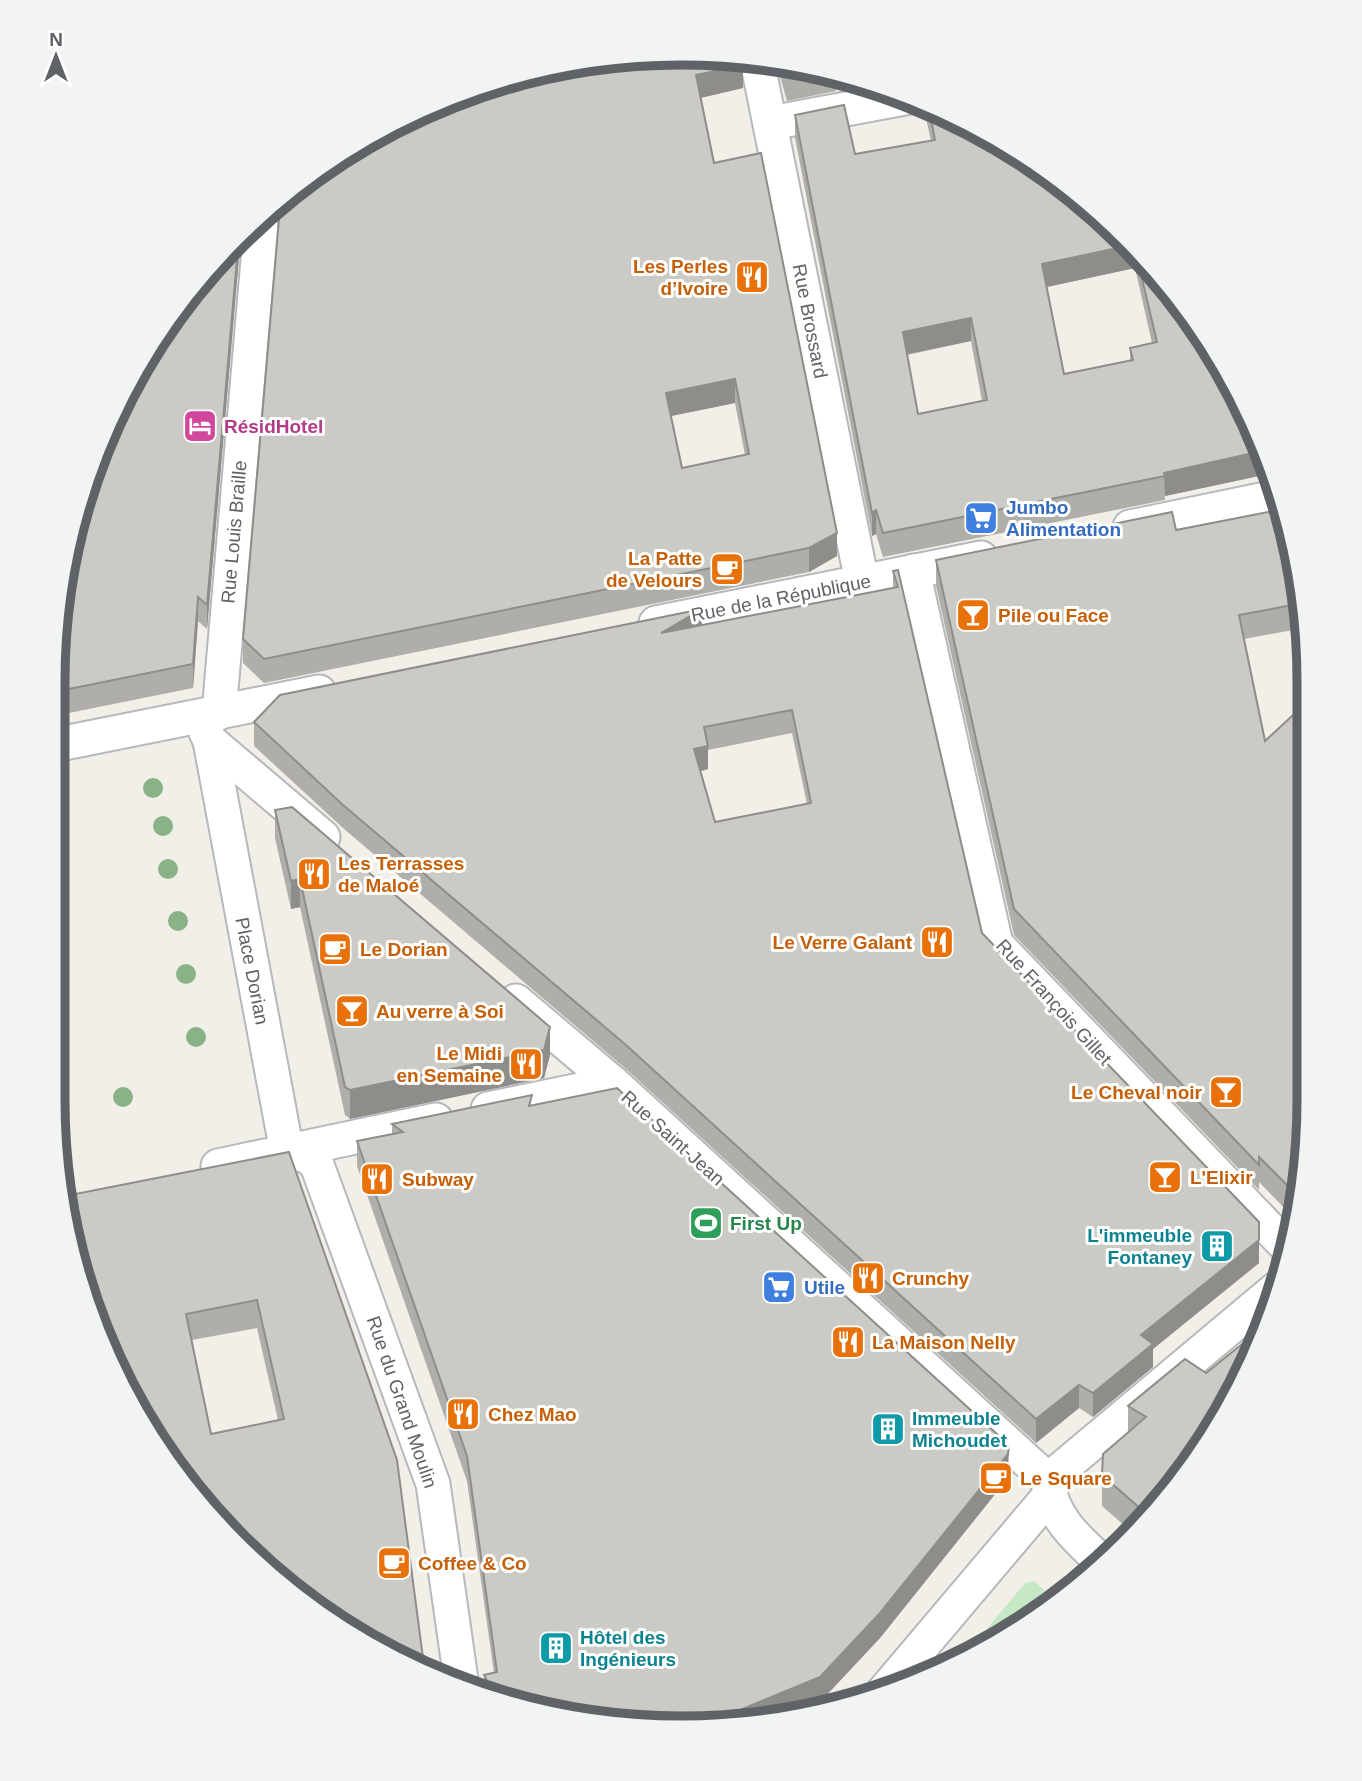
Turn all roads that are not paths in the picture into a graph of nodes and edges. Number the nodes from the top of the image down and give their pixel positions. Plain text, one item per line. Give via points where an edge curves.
1 (759, 70) edge
2 (889, 101) edge
3 (771, 123) junction
4 (260, 231) edge
5 (1269, 498) edge
6 (1093, 534) edge
7 (1014, 551) edge
8 (913, 571) junction
9 (862, 582) junction
10 (619, 631) edge
11 (350, 686) edge
12 (210, 724) junction
13 (65, 744) edge
14 (347, 857) edge
15 (492, 980) edge
16 (613, 1083) junction
17 (286, 1152) junction
18 (183, 1173) edge
19 (1280, 1240) edge
20 (1265, 1299) edge
21 (1048, 1488) junction
22 (1095, 1556) edge
23 (460, 1675) edge
24 (895, 1678) edge

1 - 3 street, Rue Brossard
2 - 3 street
3 - 9 street, Rue Brossard
4 - 12 street, Rue Louis Braille
5 - 6 street
7 - 8 street, Rue de la République
8 - 9 street, Rue de la République
8 - 19 street, Rue François Gillet via 996,944
9 - 10 street, Rue de la République
11 - 12 street
12 - 13 street
12 - 14 street
12 - 17 street, Place Dorian
15 - 16 street, Rue Saint-Jean
16 - 17 street
16 - 21 street, Rue Saint-Jean
17 - 18 street
17 - 23 street, Rue du Grand Moulin via 307,1156 317,1165 433,1483
20 - 21 street
21 - 22 street, Rue Saint-Jean via 1073,1536
21 - 24 street

